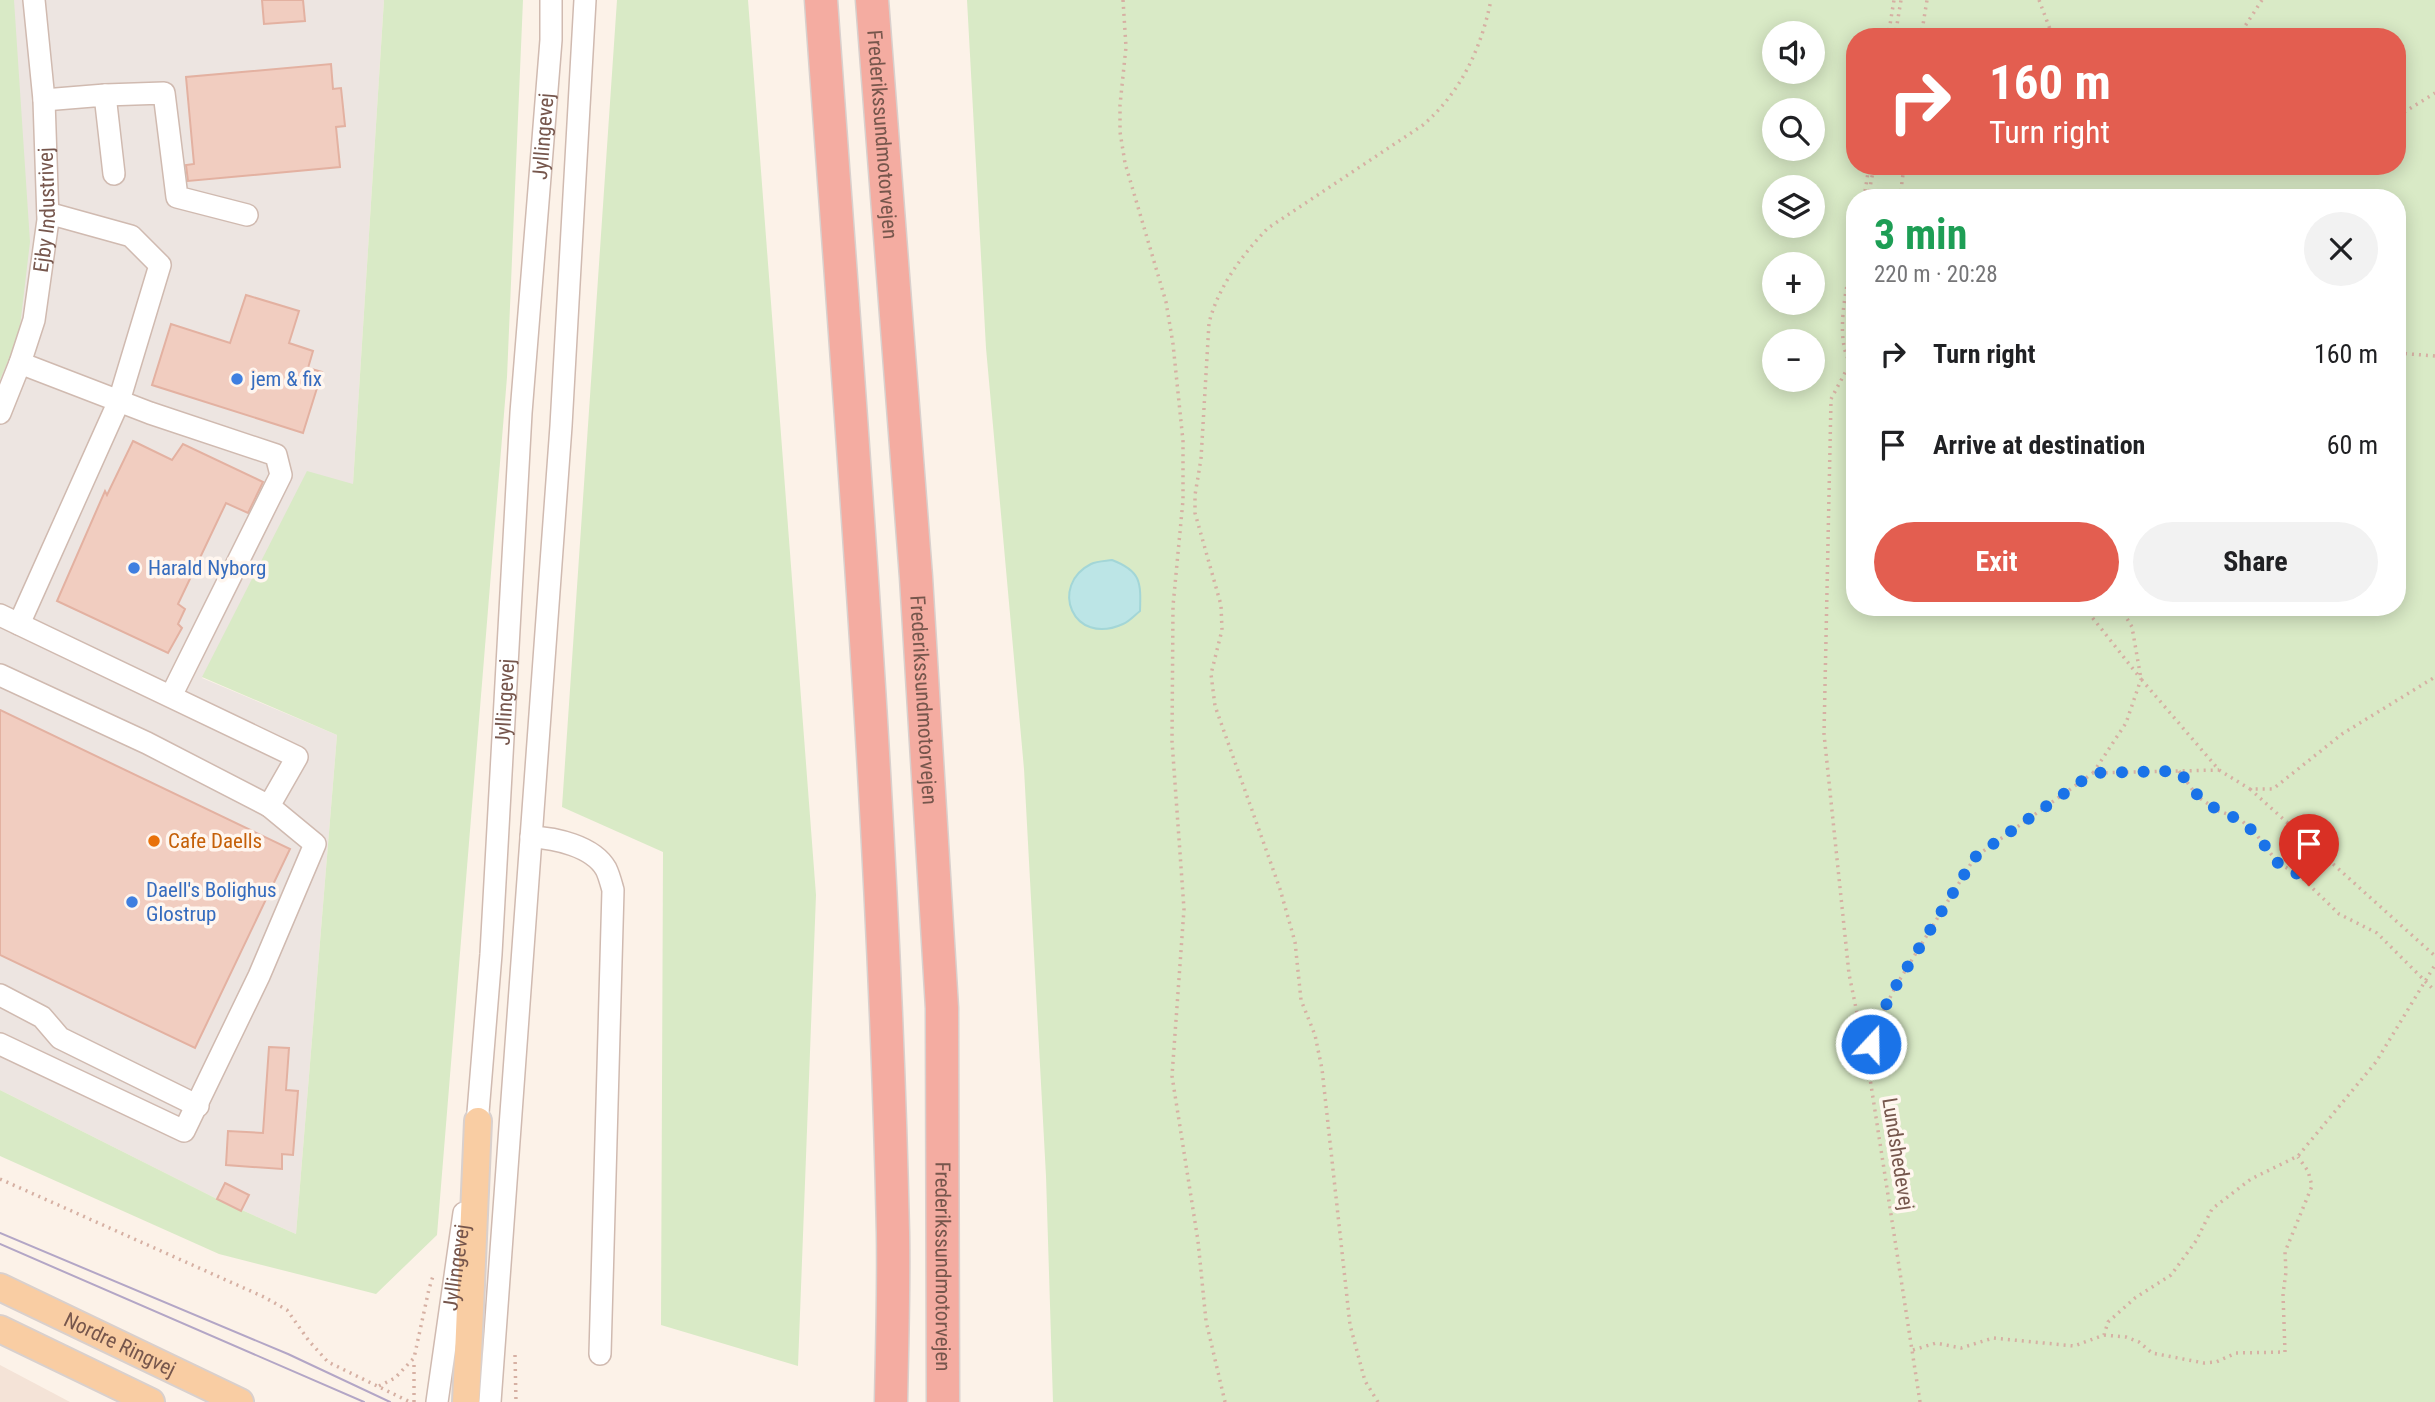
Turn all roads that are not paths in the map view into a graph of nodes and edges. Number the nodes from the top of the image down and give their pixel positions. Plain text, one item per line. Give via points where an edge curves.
1 (34, 0) edge
2 (551, 0) edge
3 (585, 0) edge
4 (821, 0) edge
5 (872, 0) edge
6 (105, 95) junction
7 (44, 100) junction
8 (114, 174) dead end
9 (48, 214) junction
10 (247, 215) dead end
11 (20, 363) junction
12 (119, 401) junction
13 (0, 413) edge
14 (9, 620) edge
15 (0, 674) edge
16 (171, 696) junction
17 (269, 806) junction
18 (531, 837) junction
19 (0, 995) edge
20 (0, 1044) edge
21 (198, 1106) junction
22 (478, 1121) junction
23 (0, 1287) edge
24 (0, 1329) edge
25 (600, 1354) dead end
26 (151, 1402) edge
27 (240, 1402) edge
28 (438, 1402) edge
29 (466, 1402) edge
30 (489, 1402) edge
31 (891, 1402) edge
32 (943, 1402) edge

1 - 7 street, Ejby Industrivej
2 - 22 street, Jyllingevej via 520,413
3 - 18 street, Jyllingevej
4 - 31 highway via 885,974 893,1236
5 - 32 highway, Frederikssundmotorvejen via 916,577 942,1007
6 - 7 street
6 - 8 street
6 - 10 street via 164,93 177,197
7 - 9 street, Ejby Industrivej
9 - 11 street, Ejby Industrivej via 34,320
9 - 12 street via 131,236 160,265
11 - 12 street
11 - 13 street, Ejby Industrivej
12 - 14 street via 38,576
12 - 16 street via 276,455 281,475
14 - 16 street
15 - 17 street
16 - 17 street via 297,757
17 - 21 street via 316,844
18 - 25 street via 583,848 606,867 613,890
18 - 30 street, Jyllingevej
19 - 21 street via 42,1017 60,1038
20 - 21 street via 184,1131
22 - 28 street, Jyllingevej
22 - 29 main road
23 - 27 main road, Nordre Ringvej
24 - 26 main road, Nordre Ringvej

